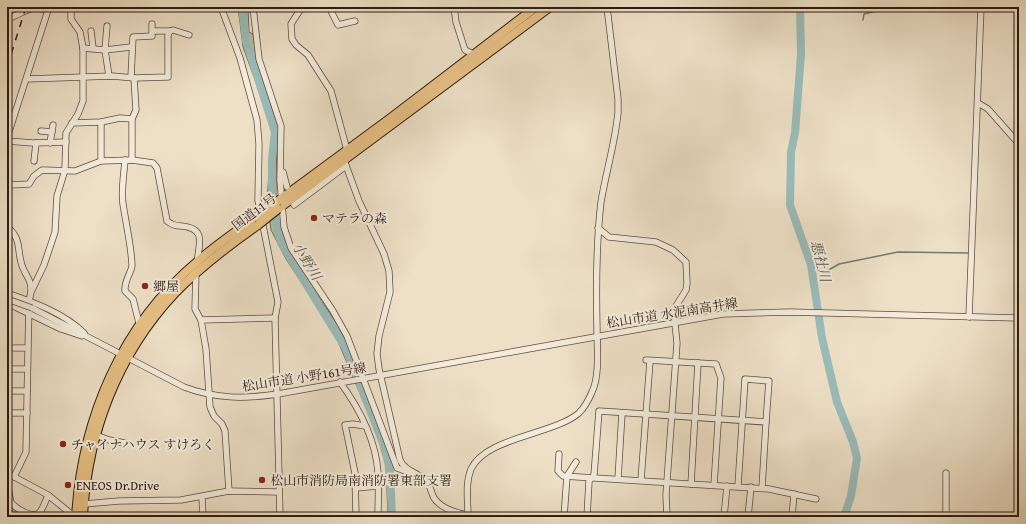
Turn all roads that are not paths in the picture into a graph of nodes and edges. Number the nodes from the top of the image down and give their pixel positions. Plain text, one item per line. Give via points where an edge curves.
1 (71, 7) edge
2 (221, 7) edge
3 (253, 7) edge
4 (302, 7) edge
5 (454, 7) edge
6 (536, 7) edge
7 (550, 7) edge
8 (607, 7) edge
9 (981, 7) edge
10 (48, 8) edge
11 (331, 8) edge
12 (7, 19) edge
13 (355, 21) dead end
14 (152, 24) dead end
15 (107, 26) dead end
16 (91, 31) dead end
17 (152, 31) junction
18 (170, 31) junction
19 (189, 35) dead end
20 (131, 46) junction
21 (83, 48) junction
22 (93, 48) junction
23 (105, 50) junction
24 (478, 56) junction
25 (83, 76) junction
26 (110, 76) junction
27 (133, 78) junction
28 (27, 79) junction
29 (978, 103) junction
30 (132, 119) junction
31 (72, 122) junction
32 (101, 122) junction
33 (53, 125) dead end
34 (41, 131) dead end
35 (52, 132) junction
36 (7, 140) edge
37 (66, 142) junction
38 (36, 143) junction
39 (50, 143) junction
40 (1019, 144) edge
41 (347, 150) junction
42 (125, 160) junction
43 (132, 160) junction
44 (34, 161) dead end
45 (101, 161) junction
46 (345, 163) junction
47 (280, 167) junction
48 (65, 170) junction
49 (7, 182) edge
50 (288, 187) dead end
51 (280, 204) junction
52 (294, 205) dead end
53 (257, 221) junction
54 (7, 227) edge
55 (598, 228) junction
56 (197, 261) junction
57 (196, 273) junction
58 (31, 292) junction
59 (7, 293) edge
60 (7, 299) edge
61 (29, 301) junction
62 (7, 303) edge
63 (30, 310) junction
64 (969, 317) junction
65 (275, 318) junction
66 (1019, 318) edge
67 (201, 320) junction
68 (674, 321) junction
69 (141, 328) junction
70 (597, 336) junction
71 (88, 337) junction
72 (14, 348) dead end
73 (27, 348) junction
74 (124, 357) junction
75 (675, 361) junction
76 (698, 363) junction
77 (13, 369) dead end
78 (26, 369) junction
79 (380, 375) junction
80 (363, 378) junction
81 (340, 382) junction
82 (11, 391) dead end
83 (27, 391) junction
84 (278, 394) junction
85 (209, 395) junction
86 (622, 412) junction
87 (11, 413) dead end
88 (27, 413) junction
89 (646, 414) junction
90 (671, 416) junction
91 (695, 417) junction
92 (718, 419) junction
93 (742, 420) junction
94 (766, 422) junction
95 (365, 426) junction
96 (92, 434) junction
97 (125, 443) dead end
98 (559, 454) dead end
99 (576, 462) dead end
100 (7, 473) edge
101 (412, 473) junction
102 (946, 473) dead end
103 (567, 476) junction
104 (7, 477) edge
105 (14, 477) junction
106 (592, 477) junction
107 (618, 479) junction
108 (641, 480) junction
109 (7, 482) edge
110 (667, 482) junction
111 (691, 484) junction
112 (714, 485) junction
113 (378, 486) junction
114 (727, 486) junction
115 (738, 486) junction
116 (751, 487) junction
117 (356, 488) junction
118 (762, 488) junction
119 (229, 491) junction
120 (279, 492) junction
121 (794, 494) junction
122 (48, 495) junction
123 (202, 497) junction
124 (816, 499) dead end
125 (84, 504) junction
126 (468, 516) edge
127 (76, 517) edge
128 (83, 517) edge
129 (202, 517) edge
130 (280, 517) edge
131 (356, 517) edge
132 (378, 517) edge
133 (476, 517) edge
134 (564, 517) edge
135 (586, 517) edge
136 (667, 517) edge
137 (724, 517) edge
138 (748, 517) edge
139 (792, 517) edge
140 (946, 517) edge

1 - 21 street via 71,19 80,32
2 - 65 street via 240,58 257,120 258,200 277,294 278,310
3 - 47 street via 259,58 281,126
4 - 41 street via 291,24 292,38 308,55 331,91
5 - 24 street via 465,50
6 - 24 highway, 国道11号
7 - 24 highway, 国道11号
8 - 55 street via 618,113
9 - 29 street
10 - 12 street via 31,8
10 - 28 street
11 - 13 street via 338,25
14 - 17 street
15 - 23 street
16 - 22 street
17 - 18 street
17 - 20 street via 152,36 133,37
18 - 19 street
18 - 27 street via 168,77
20 - 23 street
20 - 27 street
21 - 22 street
21 - 25 street
22 - 23 street
23 - 26 street
24 - 41 highway, 国道11号
24 - 46 highway, 国道11号
25 - 26 street
25 - 28 street
25 - 31 street via 81,109
26 - 27 street
27 - 30 street via 136,110
28 - 36 street
29 - 40 street via 988,108
29 - 64 street
30 - 32 street via 120,118
30 - 43 street
31 - 32 street
31 - 37 street via 66,133
32 - 45 street
33 - 35 street
34 - 35 street
35 - 39 street
36 - 38 street
37 - 39 street
37 - 48 street
38 - 39 street
38 - 44 street
41 - 46 street
41 - 51 highway, 国道11号
42 - 43 street
42 - 45 street
42 - 69 street via 123,202 132,267 126,280 125,291 133,299
43 - 56 street via 156,165 166,217 176,226 198,231 200,236
45 - 48 street via 79,170
46 - 51 highway, 国道11号
46 - 52 street
46 - 79 street via 389,271 390,292 377,354
47 - 50 street
47 - 51 street
48 - 49 street via 42,170 29,184 10,185
48 - 58 street via 57,196 55,232 44,265
51 - 53 highway, 国道11号, bridge
51 - 80 street via 291,248 340,323
53 - 56 highway, 国道11号
53 - 57 highway, 国道11号
54 - 58 street via 19,243 22,266 31,280
55 - 68 street via 609,237 656,242 683,258 686,262 687,283 686,290 676,306
55 - 70 street
56 - 57 street
56 - 69 highway, 国道11号 via 168,290
57 - 67 street via 195,309
57 - 69 highway, 国道11号
58 - 61 street
59 - 61 street
60 - 63 street, bridge
61 - 63 street
61 - 71 street via 65,319
62 - 63 street
63 - 71 street
63 - 73 street
64 - 66 street, 松山市道 水泥南高井線
64 - 68 street, 松山市道 水泥南高井線 via 744,312
65 - 67 street
65 - 84 street
67 - 85 street
68 - 70 street, 松山市道 水泥南高井線
68 - 75 street via 677,343
69 - 74 highway, 国道11号
70 - 79 street, 松山市道 水泥南高井線
70 - 126 street via 593,391 579,412 563,422 493,448 481,457 472,469 467,483
71 - 74 street, 松山市道 小野161号線
72 - 73 street
73 - 78 street
74 - 85 street, 松山市道 小野161号線 via 184,387
74 - 96 highway, 国道11号
75 - 76 street
75 - 89 street via 648,360
75 - 90 street
76 - 91 street
76 - 92 street via 716,364 720,378
77 - 78 street
78 - 83 street
79 - 80 street, 松山市道 小野161号線
79 - 101 street via 400,460
80 - 81 street, 松山市道 小野161号線
80 - 101 street via 397,468
81 - 84 street, 松山市道 小野161号線
81 - 95 street via 357,407
82 - 83 street
83 - 88 street
84 - 85 street, 松山市道 小野161号線 via 239,399
84 - 120 street
85 - 119 street via 210,407 225,431
86 - 89 street
86 - 106 street via 599,411
86 - 107 street
87 - 88 street
88 - 105 street via 26,452
89 - 90 street
89 - 108 street
90 - 91 street
90 - 110 street
91 - 92 street
91 - 111 street
92 - 93 street
92 - 112 street
93 - 94 street
93 - 94 street via 745,380 769,381
93 - 115 street
94 - 118 street
95 - 113 street via 373,446
95 - 117 street via 345,425
96 - 97 street
96 - 125 highway, 国道11号
96 - 127 highway, 国道11号 via 79,482
98 - 103 street via 558,471
99 - 103 street
100 - 104 street
100 - 105 street
101 - 126 street via 428,483 435,499 443,507
102 - 140 street
103 - 106 street
103 - 134 street
105 - 122 street
106 - 107 street
106 - 135 street via 589,480
107 - 108 street
108 - 110 street
109 - 122 street via 11,503 26,513 39,513
110 - 111 street
110 - 136 street
111 - 112 street
112 - 114 street
113 - 117 street
113 - 132 street
114 - 115 street
114 - 137 street
115 - 116 street
116 - 118 street
116 - 138 street
117 - 131 street
118 - 121 street
119 - 120 street
119 - 123 street
120 - 130 street
121 - 124 street
121 - 139 street
122 - 127 street
123 - 125 street
123 - 129 street
125 - 128 highway, 国道11号
126 - 133 street

